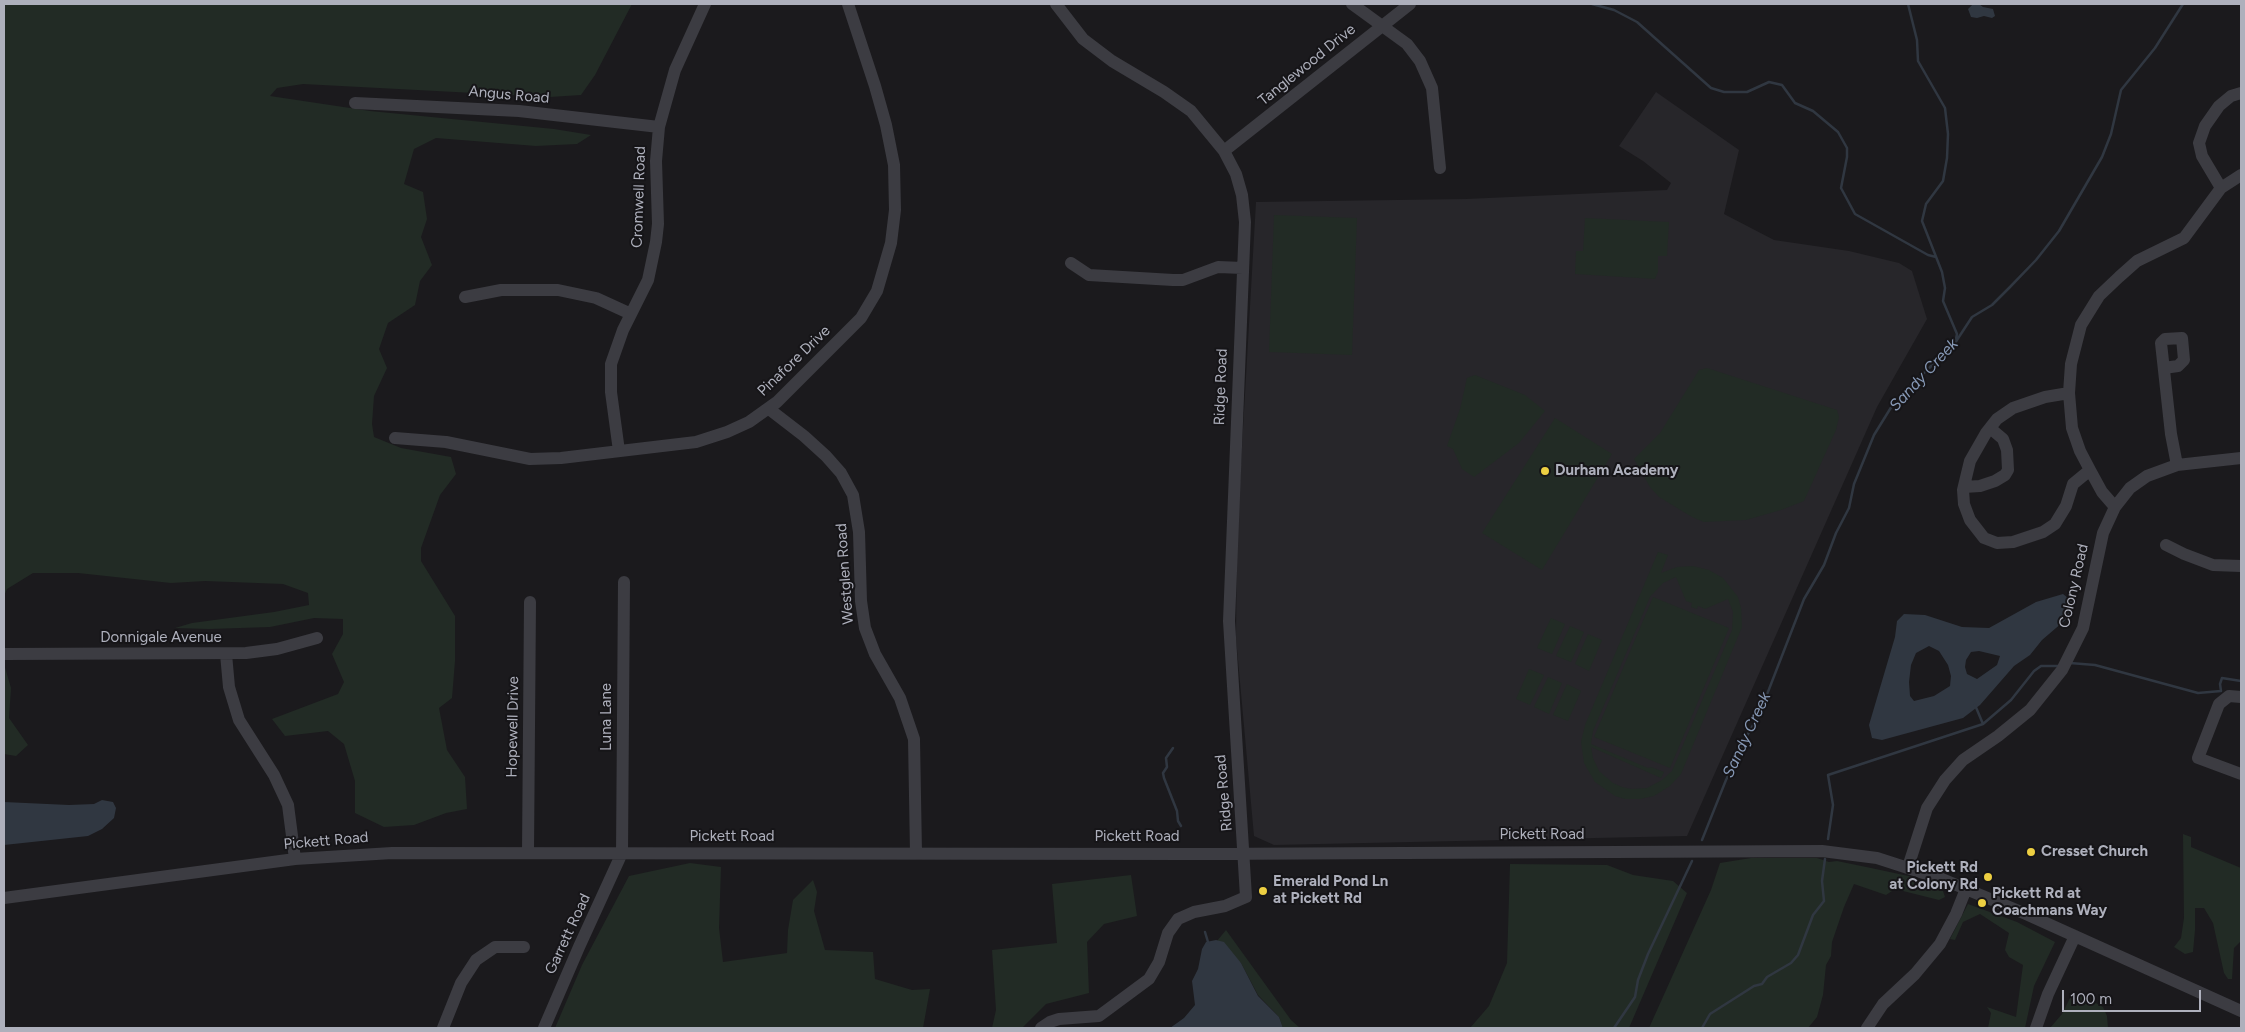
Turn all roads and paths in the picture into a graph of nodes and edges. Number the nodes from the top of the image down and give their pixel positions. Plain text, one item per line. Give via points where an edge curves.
1 (704, 4) edge
2 (848, 4) edge
3 (1056, 4) edge
4 (1352, 4) edge
5 (1410, 4) edge
6 (1383, 25) junction
7 (2241, 93) edge
8 (355, 104) dead end
9 (659, 126) junction
10 (1224, 151) junction
11 (1440, 168) dead end
12 (2241, 174) edge
13 (2221, 188) junction
14 (1071, 263) dead end
15 (1243, 268) junction
16 (465, 297) dead end
17 (631, 314) junction
18 (2164, 368) dead end
19 (2069, 393) junction
20 (769, 409) junction
21 (1990, 428) junction
22 (395, 438) dead end
23 (619, 451) junction
24 (2241, 458) edge
25 (2177, 465) junction
26 (2090, 470) junction
27 (1964, 487) junction
28 (2115, 507) junction
29 (2166, 545) dead end
30 (2241, 566) edge
31 (624, 582) dead end
32 (530, 602) dead end
33 (317, 638) dead end
34 (4, 654) edge
35 (226, 654) junction
36 (2241, 697) edge
37 (2241, 774) edge
38 (528, 852) junction
39 (622, 853) junction
40 (916, 853) junction
41 (1244, 854) junction
42 (295, 859) junction
43 (1908, 867) junction
44 (1966, 888) junction
45 (4, 898) edge
46 (2075, 936) junction
47 (524, 947) dead end
48 (2241, 1011) edge
49 (443, 1028) edge
50 (544, 1028) edge
51 (1041, 1028) edge
52 (1867, 1028) edge
53 (2036, 1028) edge

1 - 9 street, Cromwell Road via 675,70
2 - 20 street, Pinafore Drive via 875,86 894,165 895,210 891,244 877,291 861,318
3 - 10 street, Ridge Road via 1084,39 1112,61 1191,111
4 - 6 street
5 - 6 street, Tanglewood Drive
6 - 10 street, Tanglewood Drive
6 - 11 street via 1414,51 1428,77
7 - 13 street via 2231,96 2219,106 2205,126 2199,143 2202,156
8 - 9 street, Angus Road via 519,111
9 - 17 street, Cromwell Road via 656,145 656,242 648,280
10 - 15 street, Ridge Road via 1242,195 1245,222
12 - 13 street
13 - 19 street via 2184,238 2137,262 2092,305 2081,325 2072,354
14 - 15 street via 1089,274 1172,280 1183,280 1213,268
15 - 41 street, Ridge Road via 1229,621
16 - 17 street via 501,290 558,290 596,298
17 - 23 street, Cromwell Road via 611,364 610,392
18 - 25 street
19 - 21 street via 2012,408
19 - 26 street via 2074,438
20 - 23 street, Pinafore Drive via 749,422 710,439
20 - 40 street, Westglen Road via 826,456 841,473 853,495 859,532 865,628 875,654 900,698 914,739
21 - 27 street via 1970,461
21 - 27 street via 2003,439 2008,470 1995,481
22 - 23 street, Pinafore Drive via 446,442 530,459
24 - 25 street, Colony Road
25 - 28 street, Colony Road via 2147,476 2130,488
26 - 27 street via 2073,484 2066,506 2055,524 2043,532 2013,542 1997,543 1984,538 1976,530 1964,504
26 - 28 street
28 - 43 street, Colony Road via 2103,533 2083,628 2062,670 2030,710 1963,760 1945,780 1928,808
29 - 30 street via 2213,565
31 - 39 street, Luna Lane
32 - 38 street, Hopewell Drive
33 - 35 street, Donnigale Avenue via 264,652
34 - 35 street, Donnigale Avenue
35 - 42 street via 229,687 239,720 274,775 288,805
36 - 37 street via 2229,696 2219,704 2198,758
38 - 39 street, Pickett Road
38 - 42 street, Pickett Road via 373,853
39 - 40 street, Pickett Road
39 - 50 street, Garrett Road
40 - 41 street, Pickett Road
41 - 43 street, Pickett Road via 1822,851
41 - 51 street, Ridge Road via 1246,897 1178,919 1168,933 1159,962 1149,979 1099,1016 1059,1019
42 - 45 street, Pickett Road
43 - 44 street, Pickett Road
44 - 46 street, Pickett Road
44 - 52 street via 1940,944 1882,1004
46 - 48 street, Pickett Road
46 - 53 street
47 - 49 street via 495,947 476,960 461,982

